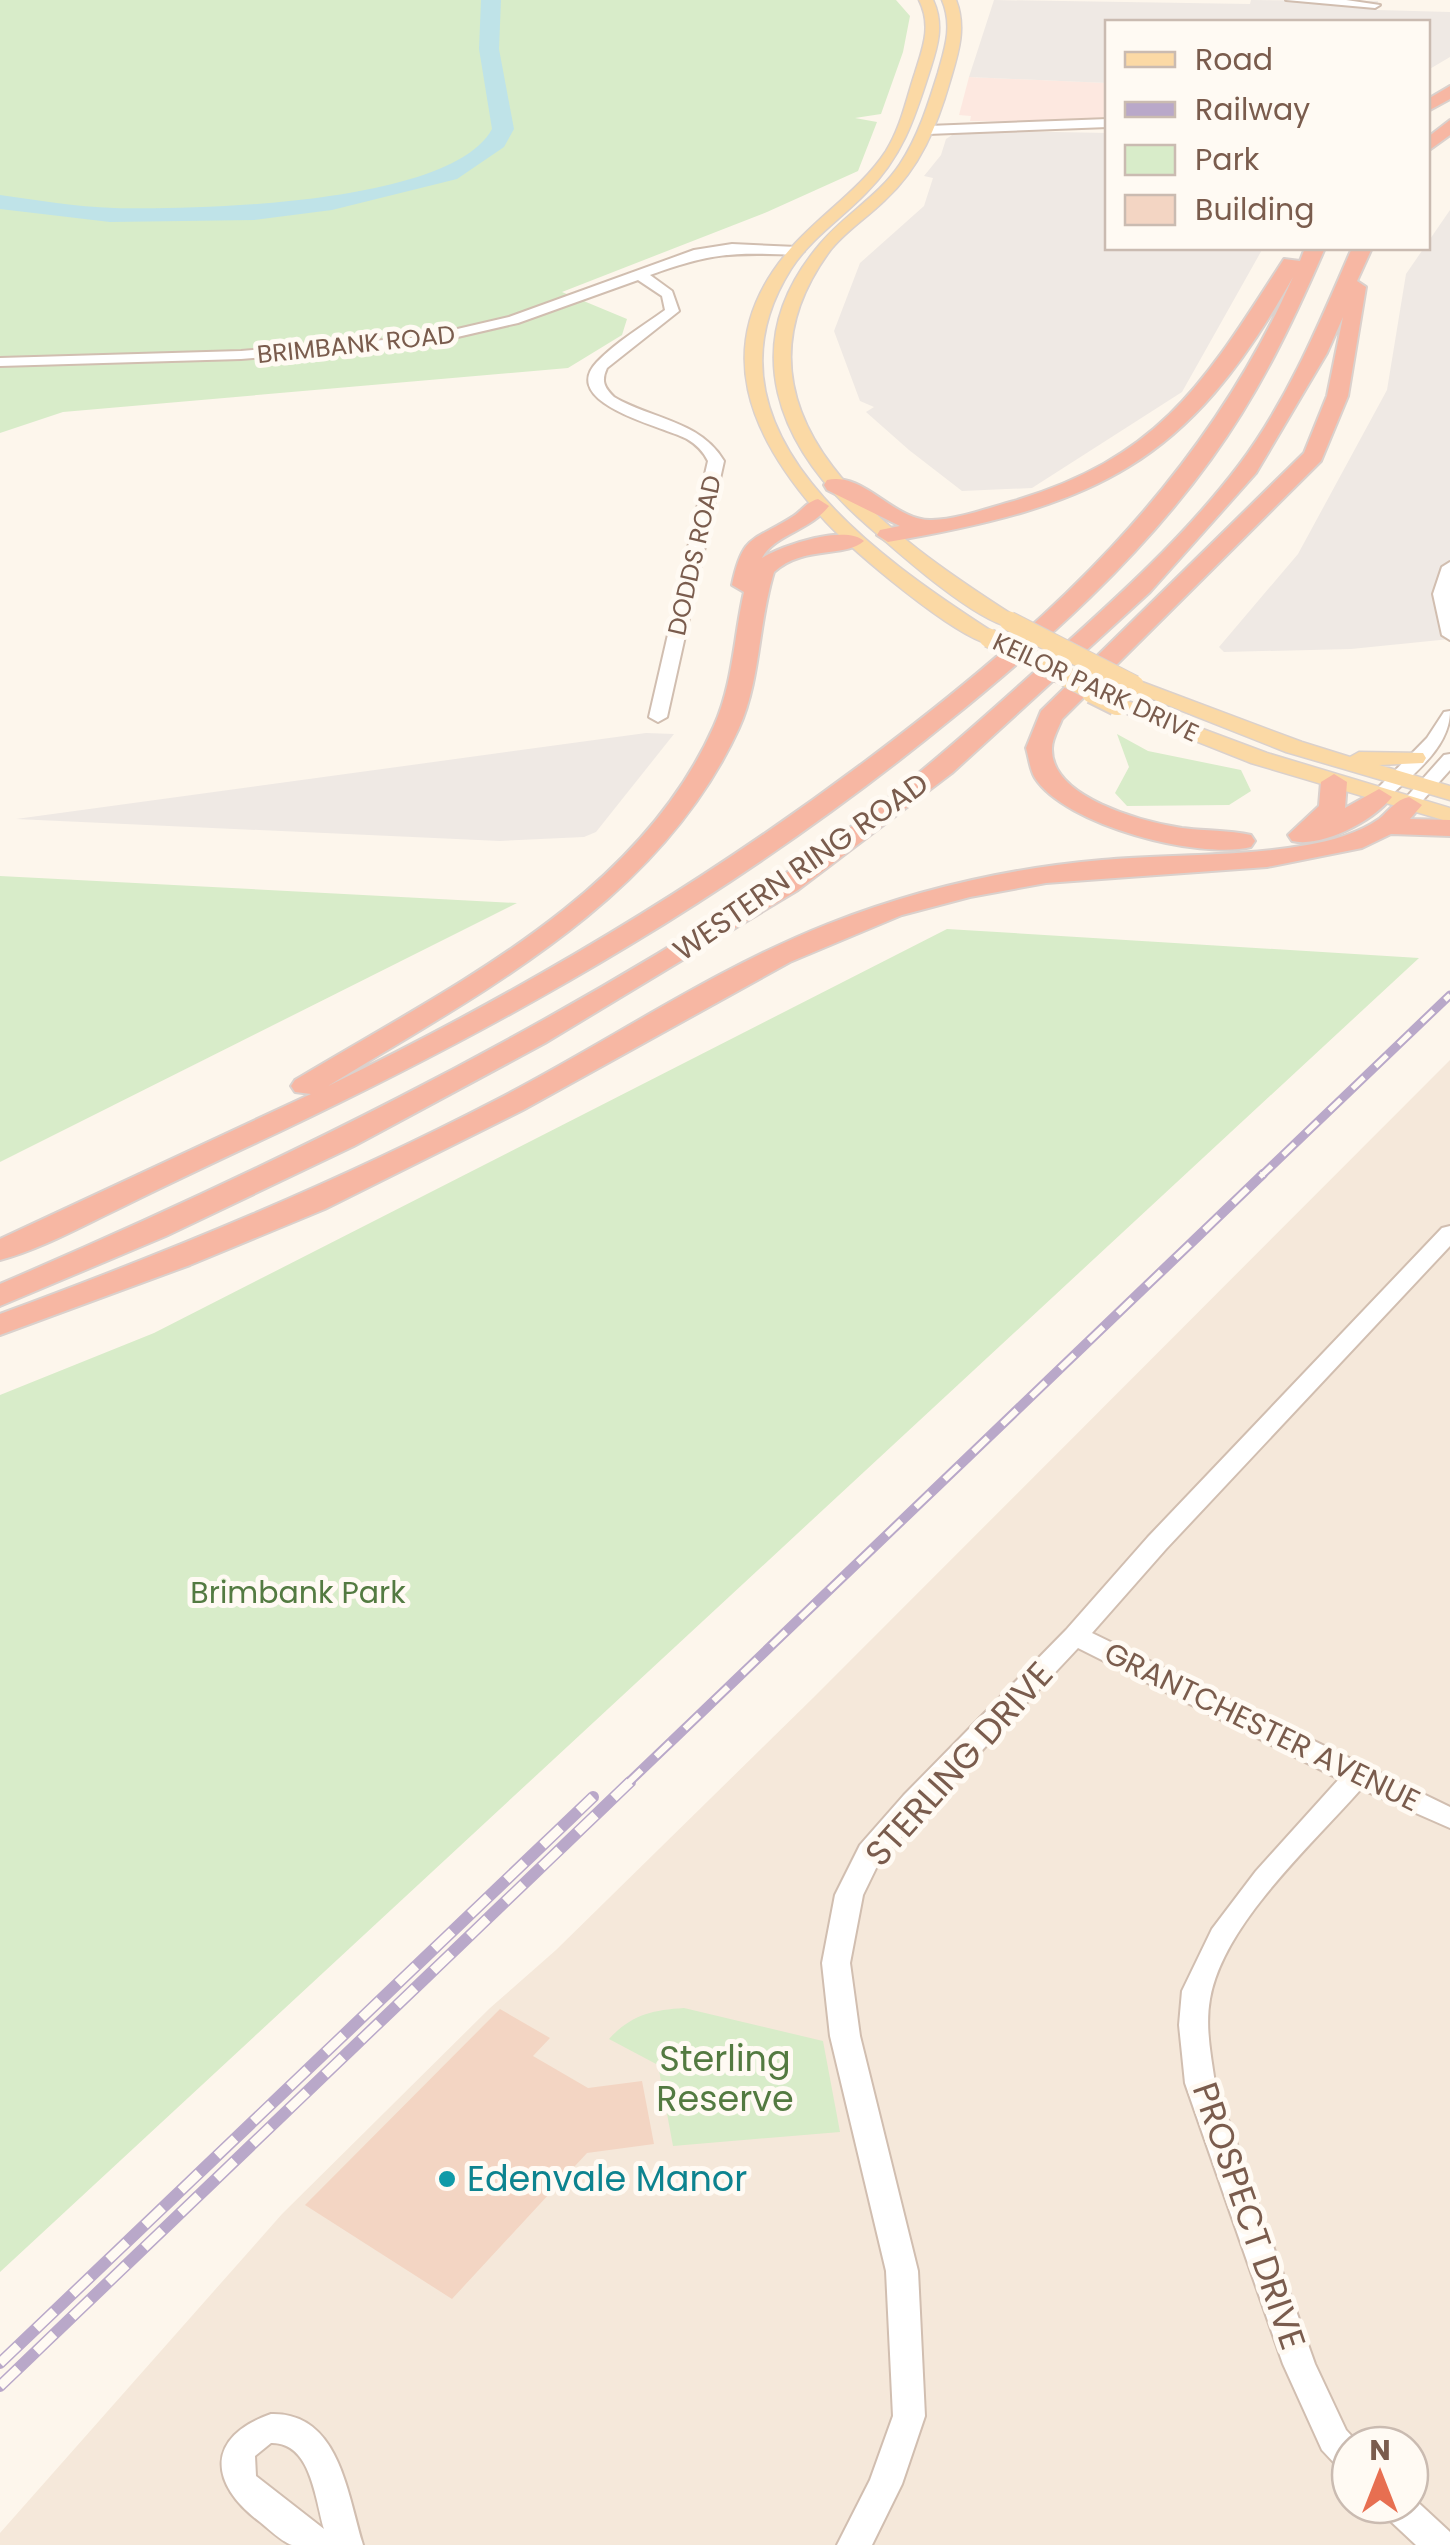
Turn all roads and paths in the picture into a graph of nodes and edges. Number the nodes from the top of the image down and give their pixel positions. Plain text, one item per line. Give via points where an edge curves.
1 (926, 0) edge
2 (949, 0) edge
3 (1291, 0) edge
4 (1374, 5) dead end
5 (907, 120) junction
6 (1105, 123) edge
7 (1450, 124) edge
8 (930, 125) junction
9 (1430, 144) edge
10 (1299, 250) edge
11 (1315, 250) edge
12 (820, 252) junction
13 (1360, 253) edge
14 (794, 254) junction
15 (640, 276) junction
16 (0, 362) edge
17 (835, 485) junction
18 (818, 506) junction
19 (927, 528) junction
20 (888, 535) junction
21 (853, 541) junction
22 (1450, 570) edge
23 (1450, 635) edge
24 (745, 659) junction
25 (1450, 716) edge
26 (658, 717) dead end
27 (1415, 758) junction
28 (1450, 759) edge
29 (1333, 771) junction
30 (1388, 788) junction
31 (1450, 793) edge
32 (1417, 796) junction
33 (1450, 805) edge
34 (1450, 816) edge
35 (1387, 826) junction
36 (1450, 828) edge
37 (1296, 836) junction
38 (139, 1186) junction
39 (1450, 1233) edge
40 (0, 1250) edge
41 (0, 1296) edge
42 (0, 1325) edge
43 (1075, 1636) junction
44 (1356, 1776) junction
45 (1450, 1818) edge
46 (1330, 2431) edge
47 (1418, 2525) edge
48 (319, 2545) edge
49 (346, 2545) edge
50 (854, 2545) edge
51 (1440, 2545) edge

1 - 5 main road, KEILOR PARK DRIVE via 934,37
2 - 8 main road, KEILOR PARK DRIVE via 956,31
3 - 4 street
5 - 8 main road
5 - 14 main road, KEILOR PARK DRIVE via 871,179
6 - 8 street
7 - 9 highway
8 - 12 main road, KEILOR PARK DRIVE via 900,175
10 - 19 highway via 1247,336 1181,418 1140,452 1062,490
11 - 38 highway, WESTERN RING ROAD via 1256,378 1197,467 1059,615 984,682 834,800 581,965 391,1066
12 - 14 main road
12 - 17 main road, KEILOR PARK DRIVE via 785,319 781,376 803,441
13 - 37 highway via 1352,328 1314,456 1050,716 1039,744 1050,778 1111,819 1210,841
13 - 41 highway, WESTERN RING ROAD via 1316,353 1248,468 1142,587 943,768 772,894 550,1028 344,1139
14 - 15 street, BRIMBANK ROAD via 699,253
14 - 18 main road, KEILOR PARK DRIVE via 763,302 754,378 781,456
15 - 16 street, BRIMBANK ROAD via 490,327 423,341
15 - 26 street, DODDS ROAD via 669,294 672,311 602,366 598,389 618,406 707,446 716,461
17 - 19 highway
17 - 20 main road, KEILOR PARK DRIVE
18 - 21 main road, KEILOR PARK DRIVE
18 - 24 highway via 751,552 743,592
19 - 20 highway
20 - 21 main road
20 - 29 main road, KEILOR PARK DRIVE, bridge via 1009,621 1134,685
21 - 24 highway via 801,548 770,562 760,579
21 - 29 main road, KEILOR PARK DRIVE, bridge via 989,638 1116,703 1231,748
22 - 23 street via 1442,594
24 - 38 highway via 726,728 693,787 649,844 577,911
25 - 27 street
27 - 29 main road
27 - 30 street
28 - 32 street
29 - 30 main road, KEILOR PARK DRIVE
29 - 37 highway via 1332,809
30 - 32 main road, KEILOR PARK DRIVE
30 - 37 highway via 1341,823
31 - 32 main road, KEILOR PARK DRIVE
32 - 33 main road
32 - 34 main road, KEILOR PARK DRIVE
32 - 35 highway
35 - 36 highway
35 - 42 highway via 1358,842 1298,854 1052,874 867,916 770,958 369,1176
38 - 40 highway, WESTERN RING ROAD
39 - 43 street, STERLING DRIVE
43 - 44 street, GRANTCHESTER AVENUE
43 - 50 street, STERLING DRIVE via 870,1852 849,1895 836,1963 844,2036 902,2271 910,2416
44 - 45 street, GRANTCHESTER AVENUE
44 - 46 street, PROSPECT DRIVE via 1219,1944 1196,1991 1194,2035 1200,2083 1299,2364
47 - 51 street
48 - 49 street via 242,2485 236,2465 242,2444 263,2428 291,2428 312,2444

